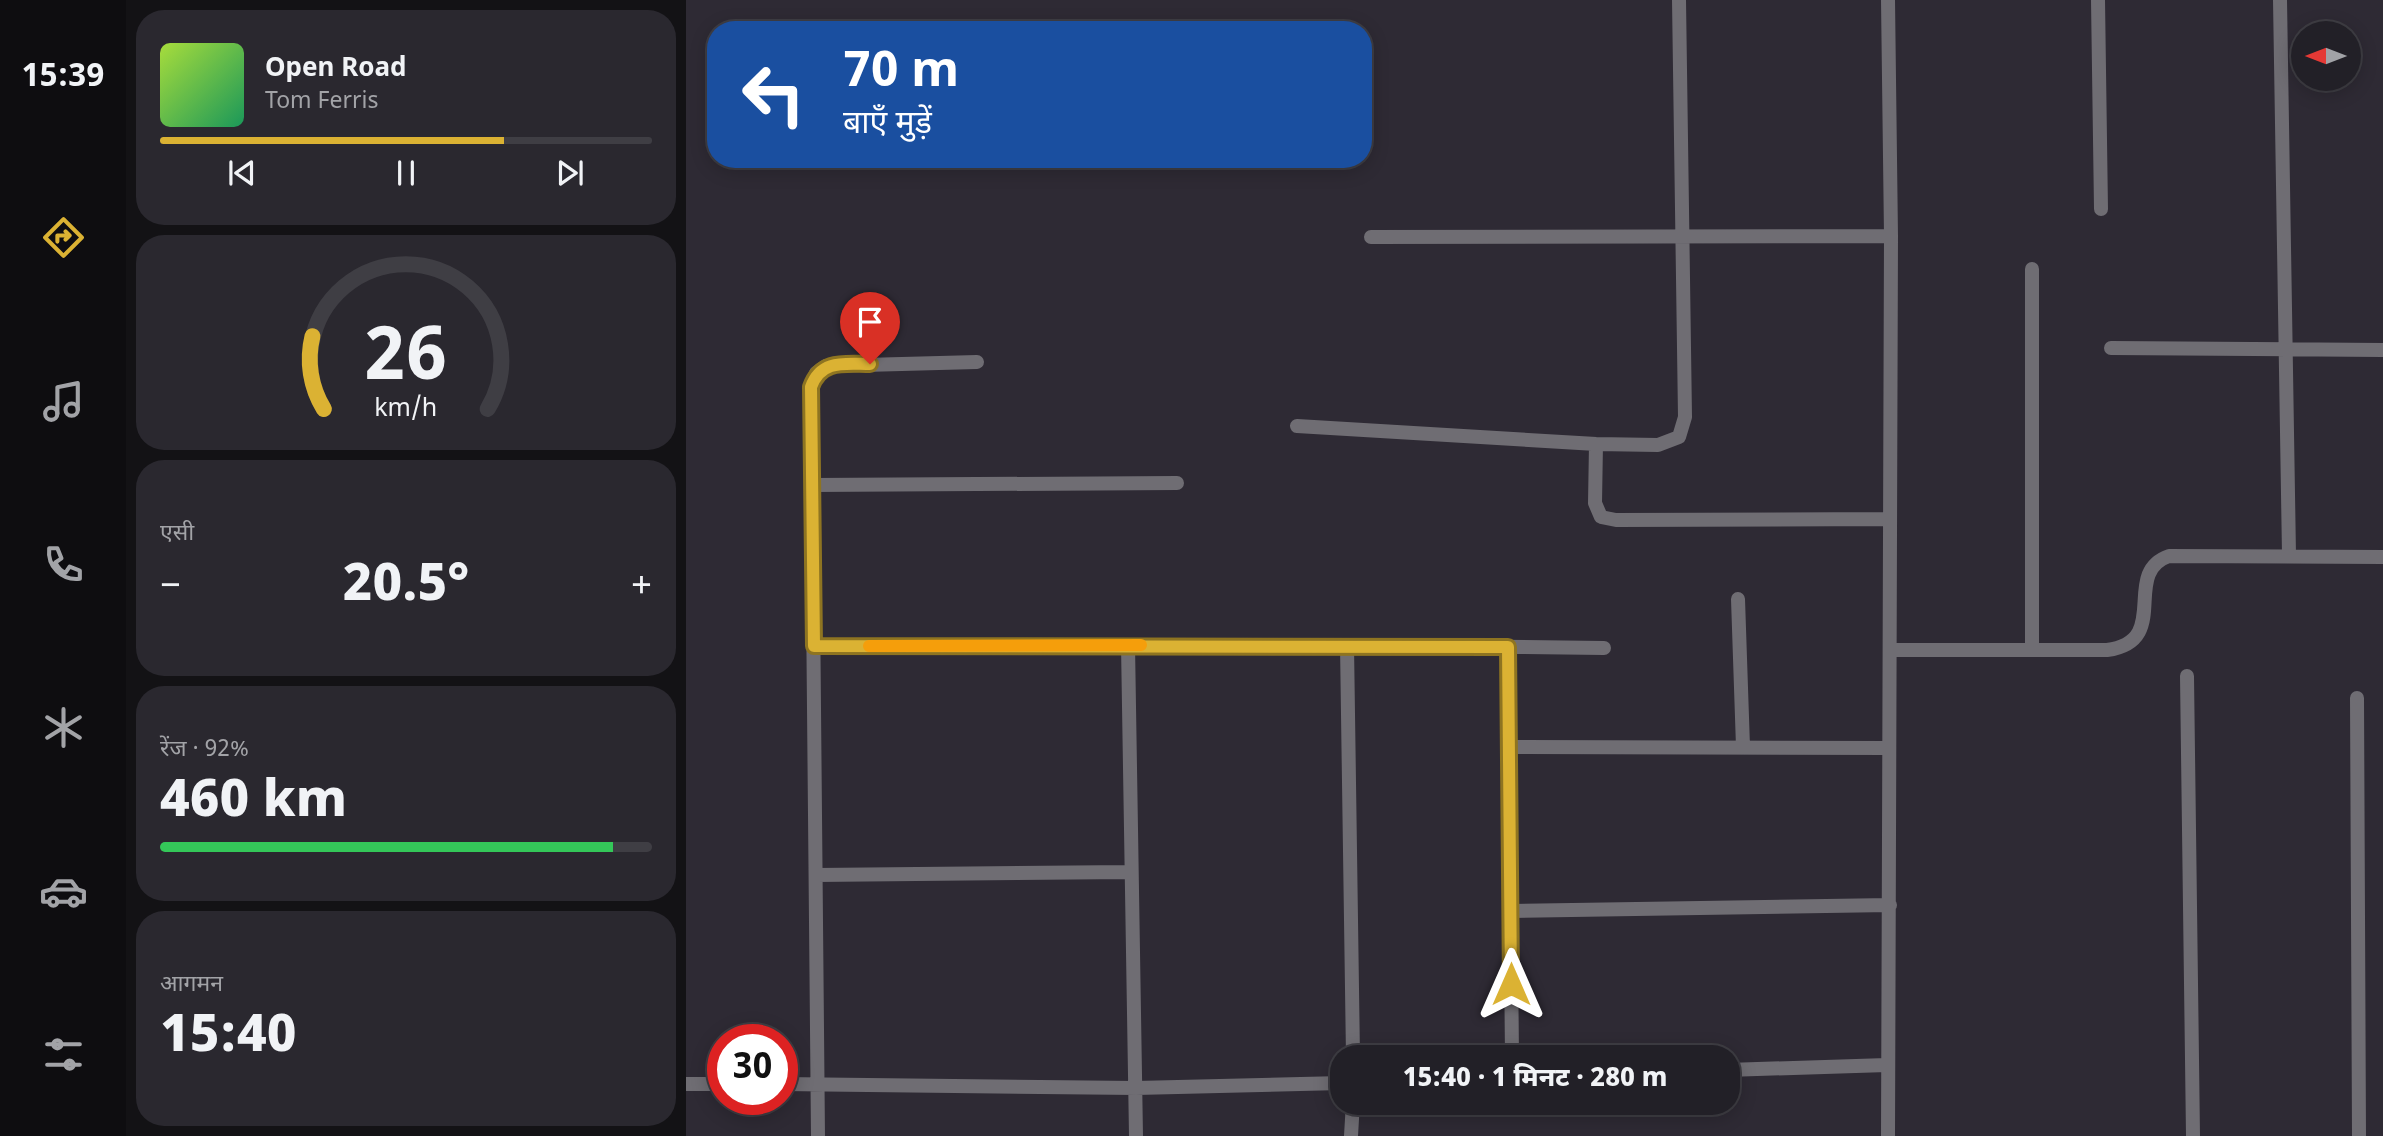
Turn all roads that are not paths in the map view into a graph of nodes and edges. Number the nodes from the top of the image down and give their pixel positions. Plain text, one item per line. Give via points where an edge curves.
1 (1679, 0) edge
2 (1888, 0) edge
3 (2098, 0) edge
4 (2280, 0) edge
5 (2101, 209) dead end
6 (1891, 236) junction
7 (1371, 237) dead end
8 (1680, 238) junction
9 (2032, 269) dead end
10 (2111, 348) dead end
11 (2284, 348) junction
12 (2383, 350) edge
13 (977, 362) dead end
14 (1297, 426) dead end
15 (1596, 444) junction
16 (1177, 483) dead end
17 (813, 485) junction
18 (1890, 519) junction
19 (2289, 555) junction
20 (2383, 557) edge
21 (1738, 599) dead end
22 (1128, 645) junction
23 (1347, 645) junction
24 (814, 646) junction
25 (1508, 647) junction
26 (1604, 648) dead end
27 (1890, 650) junction
28 (2032, 650) junction
29 (2187, 676) dead end
30 (2357, 698) dead end
31 (1510, 747) junction
32 (1743, 747) junction
33 (1887, 748) junction
34 (1129, 872) junction
35 (816, 876) junction
36 (1890, 905) junction
37 (1511, 911) junction
38 (1353, 1045) edge
39 (1512, 1045) edge
40 (1887, 1065) junction
41 (1740, 1070) edge
42 (817, 1083) junction
43 (1330, 1083) edge
44 (686, 1084) edge
45 (707, 1084) edge
46 (798, 1084) edge
47 (1136, 1088) junction
48 (1352, 1115) edge
49 (818, 1136) edge
50 (1136, 1136) edge
51 (1351, 1136) edge
52 (1888, 1136) edge
53 (2193, 1136) edge
54 (2359, 1136) edge

1 - 8 street
2 - 6 street
3 - 5 street
4 - 11 street
6 - 8 street
6 - 18 street
7 - 8 street
8 - 15 street via 1685,417 1679,437 1658,445
9 - 28 street
10 - 11 street
11 - 12 street
11 - 19 street
13 - 17 street via 826,366 816,373 811,387
14 - 15 street
15 - 18 street via 1595,503 1601,517
16 - 17 street
17 - 24 street
18 - 27 street
19 - 20 street
19 - 28 street via 2169,556 2148,571 2143,623 2137,639 2125,648
21 - 32 street
22 - 23 street
22 - 24 street
22 - 34 street
23 - 25 street
23 - 38 street
24 - 35 street
25 - 26 street
25 - 31 street
27 - 28 street
27 - 33 street
29 - 53 street
30 - 54 street
31 - 32 street
31 - 37 street
32 - 33 street
33 - 36 street
34 - 35 street
34 - 47 street
35 - 42 street
36 - 37 street
36 - 40 street
37 - 39 street
40 - 41 street
40 - 52 street
42 - 46 street
42 - 47 street
42 - 49 street
43 - 47 street
44 - 45 street
47 - 50 street
48 - 51 street

